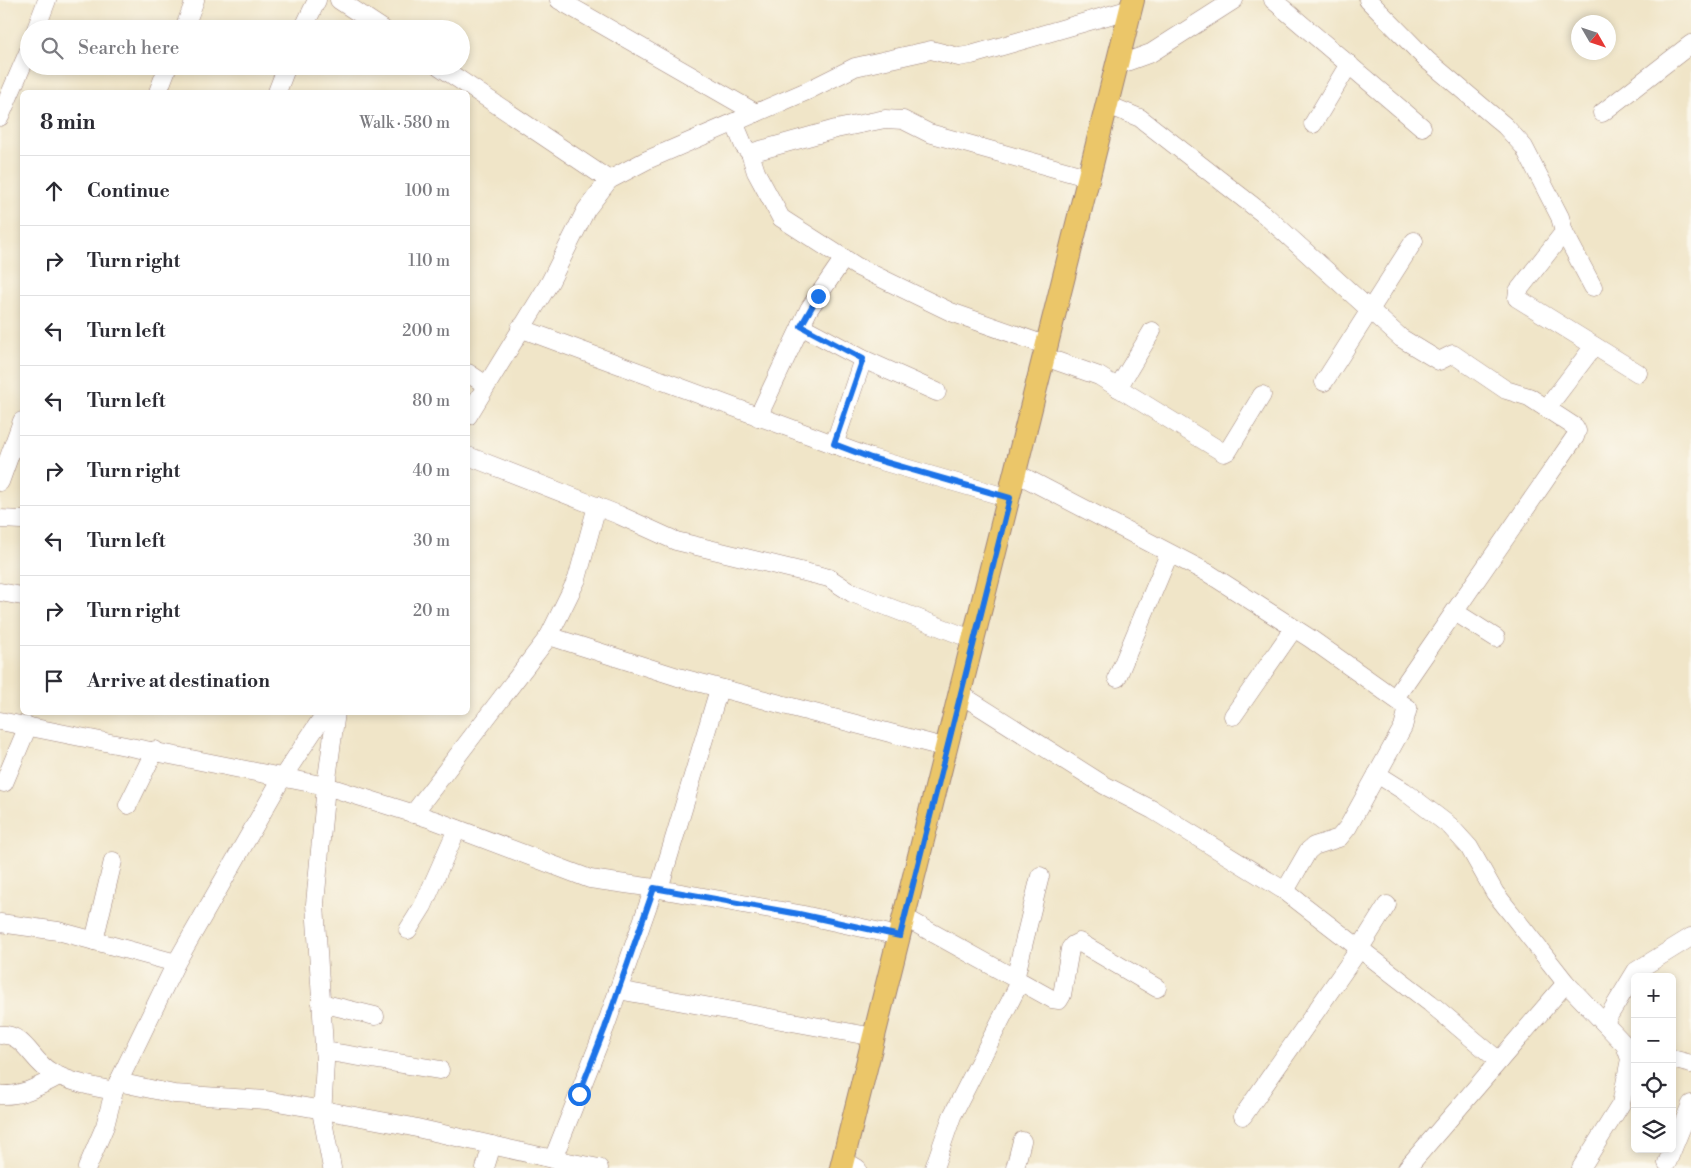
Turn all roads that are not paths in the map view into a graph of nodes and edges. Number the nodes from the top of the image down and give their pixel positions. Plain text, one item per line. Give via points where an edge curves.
1 (47, 0) edge
2 (195, 0) edge
3 (317, 0) edge
4 (339, 0) edge
5 (559, 0) edge
6 (1234, 0) edge
7 (1273, 0) edge
8 (1368, 0) edge
9 (1132, 5) edge
10 (39, 20) edge
11 (187, 20) edge
12 (307, 20) edge
13 (369, 20) edge
14 (1691, 44) edge
15 (1349, 64) junction
16 (1118, 65) junction
17 (20, 71) edge
18 (165, 75) edge
19 (284, 75) edge
20 (452, 75) edge
21 (159, 90) edge
22 (278, 90) edge
23 (1108, 105) junction
24 (756, 113) junction
25 (1602, 113) dead end
26 (0, 117) edge
27 (1313, 124) dead end
28 (735, 125) junction
29 (1422, 127) dead end
30 (747, 149) junction
31 (1090, 178) junction
32 (609, 180) junction
33 (1564, 232) junction
34 (1414, 241) dead end
35 (844, 258) junction
36 (1593, 287) dead end
37 (1369, 309) junction
38 (801, 326) junction
39 (520, 328) junction
40 (1152, 331) dead end
41 (1594, 346) junction
42 (1046, 351) junction
43 (863, 359) junction
44 (1638, 373) dead end
45 (470, 374) edge
46 (1324, 382) dead end
47 (486, 385) junction
48 (1118, 388) junction
49 (937, 392) dead end
50 (1262, 395) dead end
51 (1547, 408) junction
52 (470, 413) edge
53 (758, 417) junction
54 (20, 427) edge
55 (834, 444) junction
56 (470, 457) edge
57 (1016, 473) junction
58 (0, 482) edge
59 (1010, 498) junction
60 (597, 506) junction
61 (0, 519) edge
62 (20, 520) edge
63 (1169, 554) junction
64 (0, 592) edge
65 (20, 596) edge
66 (1455, 612) junction
67 (1294, 628) junction
68 (549, 636) junction
69 (1496, 638) dead end
70 (974, 640) junction
71 (1116, 678) dead end
72 (719, 688) junction
73 (960, 694) junction
74 (1395, 698) junction
75 (324, 715) edge
76 (336, 715) edge
77 (1233, 716) dead end
78 (0, 721) edge
79 (28, 726) junction
80 (946, 748) junction
81 (155, 750) junction
82 (1377, 774) junction
83 (282, 778) junction
84 (4, 783) dead end
85 (326, 786) junction
86 (128, 805) dead end
87 (413, 814) junction
88 (457, 829) junction
89 (113, 861) dead end
90 (1040, 876) dead end
91 (656, 888) junction
92 (1286, 891) junction
93 (1387, 906) dead end
94 (0, 922) edge
95 (902, 926) junction
96 (408, 930) dead end
97 (1691, 937) edge
98 (94, 941) junction
99 (1360, 948) junction
100 (176, 964) junction
101 (1018, 981) junction
102 (1566, 983) junction
103 (1157, 988) dead end
104 (618, 990) junction
105 (322, 1003) junction
106 (374, 1016) dead end
107 (1605, 1022) junction
108 (0, 1036) edge
109 (874, 1037) junction
110 (1630, 1046) edge
111 (324, 1051) junction
112 (1676, 1059) edge
113 (1499, 1061) junction
114 (1691, 1064) edge
115 (440, 1070) dead end
116 (59, 1076) junction
117 (116, 1087) junction
118 (0, 1095) edge
119 (1691, 1104) edge
120 (323, 1110) junction
121 (1243, 1116) dead end
122 (1022, 1141) dead end
123 (492, 1145) junction
124 (553, 1159) junction
125 (1667, 1163) dead end
126 (847, 1165) edge
127 (87, 1168) edge
128 (332, 1168) edge
129 (485, 1168) edge
130 (599, 1168) edge
131 (934, 1168) edge
132 (1015, 1168) edge
133 (1407, 1168) edge
134 (1581, 1168) edge

1 - 10 street
2 - 11 street
3 - 12 street
4 - 13 street
5 - 24 street
6 - 16 street via 1152,54
7 - 15 street
8 - 33 street via 1427,60 1505,126 1524,147 1560,217
9 - 16 main road
9 - 24 street via 971,55 959,57 931,50 870,62
14 - 25 street
15 - 27 street
15 - 29 street
16 - 23 main road
17 - 26 street
18 - 21 street
19 - 22 street
20 - 32 street
23 - 31 main road
23 - 37 street via 1140,118 1266,216
24 - 28 street
28 - 30 street
28 - 32 street via 647,160
30 - 31 street via 885,119 903,120 929,132
30 - 35 street via 781,218
31 - 42 main road
32 - 39 street via 586,210 550,282
33 - 36 street
33 - 41 street via 1518,291 1517,298
34 - 37 street
35 - 38 street
35 - 42 street via 952,312
37 - 46 street
37 - 51 street via 1401,338 1432,358 1439,360 1453,354 1506,390 1529,397
38 - 43 street
38 - 53 street
39 - 47 street
39 - 53 street
40 - 48 street
41 - 44 street
41 - 51 street
42 - 48 street
42 - 57 main road
43 - 49 street
43 - 55 street
45 - 47 street
47 - 52 street
48 - 50 street via 1224,453
51 - 66 street via 1576,427 1575,437
53 - 55 street
54 - 58 street
55 - 59 street via 871,458
56 - 60 street
57 - 59 main road
57 - 63 street
59 - 70 main road
60 - 68 street via 578,579
60 - 70 street via 676,540 829,578 852,593
61 - 62 street
63 - 67 street via 1208,573
63 - 71 street
64 - 65 street
66 - 69 street
66 - 74 street
67 - 74 street
67 - 77 street
68 - 72 street
68 - 87 street
70 - 73 main road
72 - 80 street
72 - 91 street
73 - 80 main road
73 - 92 street via 1104,785 1153,810
74 - 82 street via 1408,708 1408,716
75 - 83 street
76 - 85 street
78 - 79 street
79 - 81 street
79 - 84 street
80 - 95 main road
81 - 83 street
81 - 86 street
82 - 92 street via 1344,832 1339,838 1308,851
82 - 102 street via 1450,826 1469,847 1495,893
83 - 85 street
83 - 100 street
85 - 87 street
85 - 105 street via 315,904
87 - 88 street
88 - 91 street via 590,879
88 - 96 street via 423,906
89 - 98 street
90 - 101 street
91 - 95 street via 799,914
91 - 104 street
92 - 99 street
93 - 99 street
94 - 98 street via 58,931
95 - 101 street
95 - 109 main road
97 - 107 street via 1636,971
98 - 100 street
99 - 113 street
99 - 121 street
100 - 117 street
101 - 103 street via 1059,1000 1070,949 1079,942
101 - 131 street via 952,1116
102 - 107 street
102 - 113 street
104 - 109 street
104 - 124 street
105 - 106 street
105 - 111 street
107 - 110 street
108 - 116 street via 9,1034 16,1038 42,1066
109 - 126 main road
110 - 134 street via 1621,1104
111 - 115 street
111 - 120 street
112 - 114 street
113 - 133 street
116 - 117 street
116 - 118 street via 31,1090
117 - 120 street via 266,1100
117 - 127 street via 105,1126
119 - 125 street
120 - 123 street
120 - 128 street
122 - 132 street
123 - 124 street
123 - 129 street
124 - 130 street

